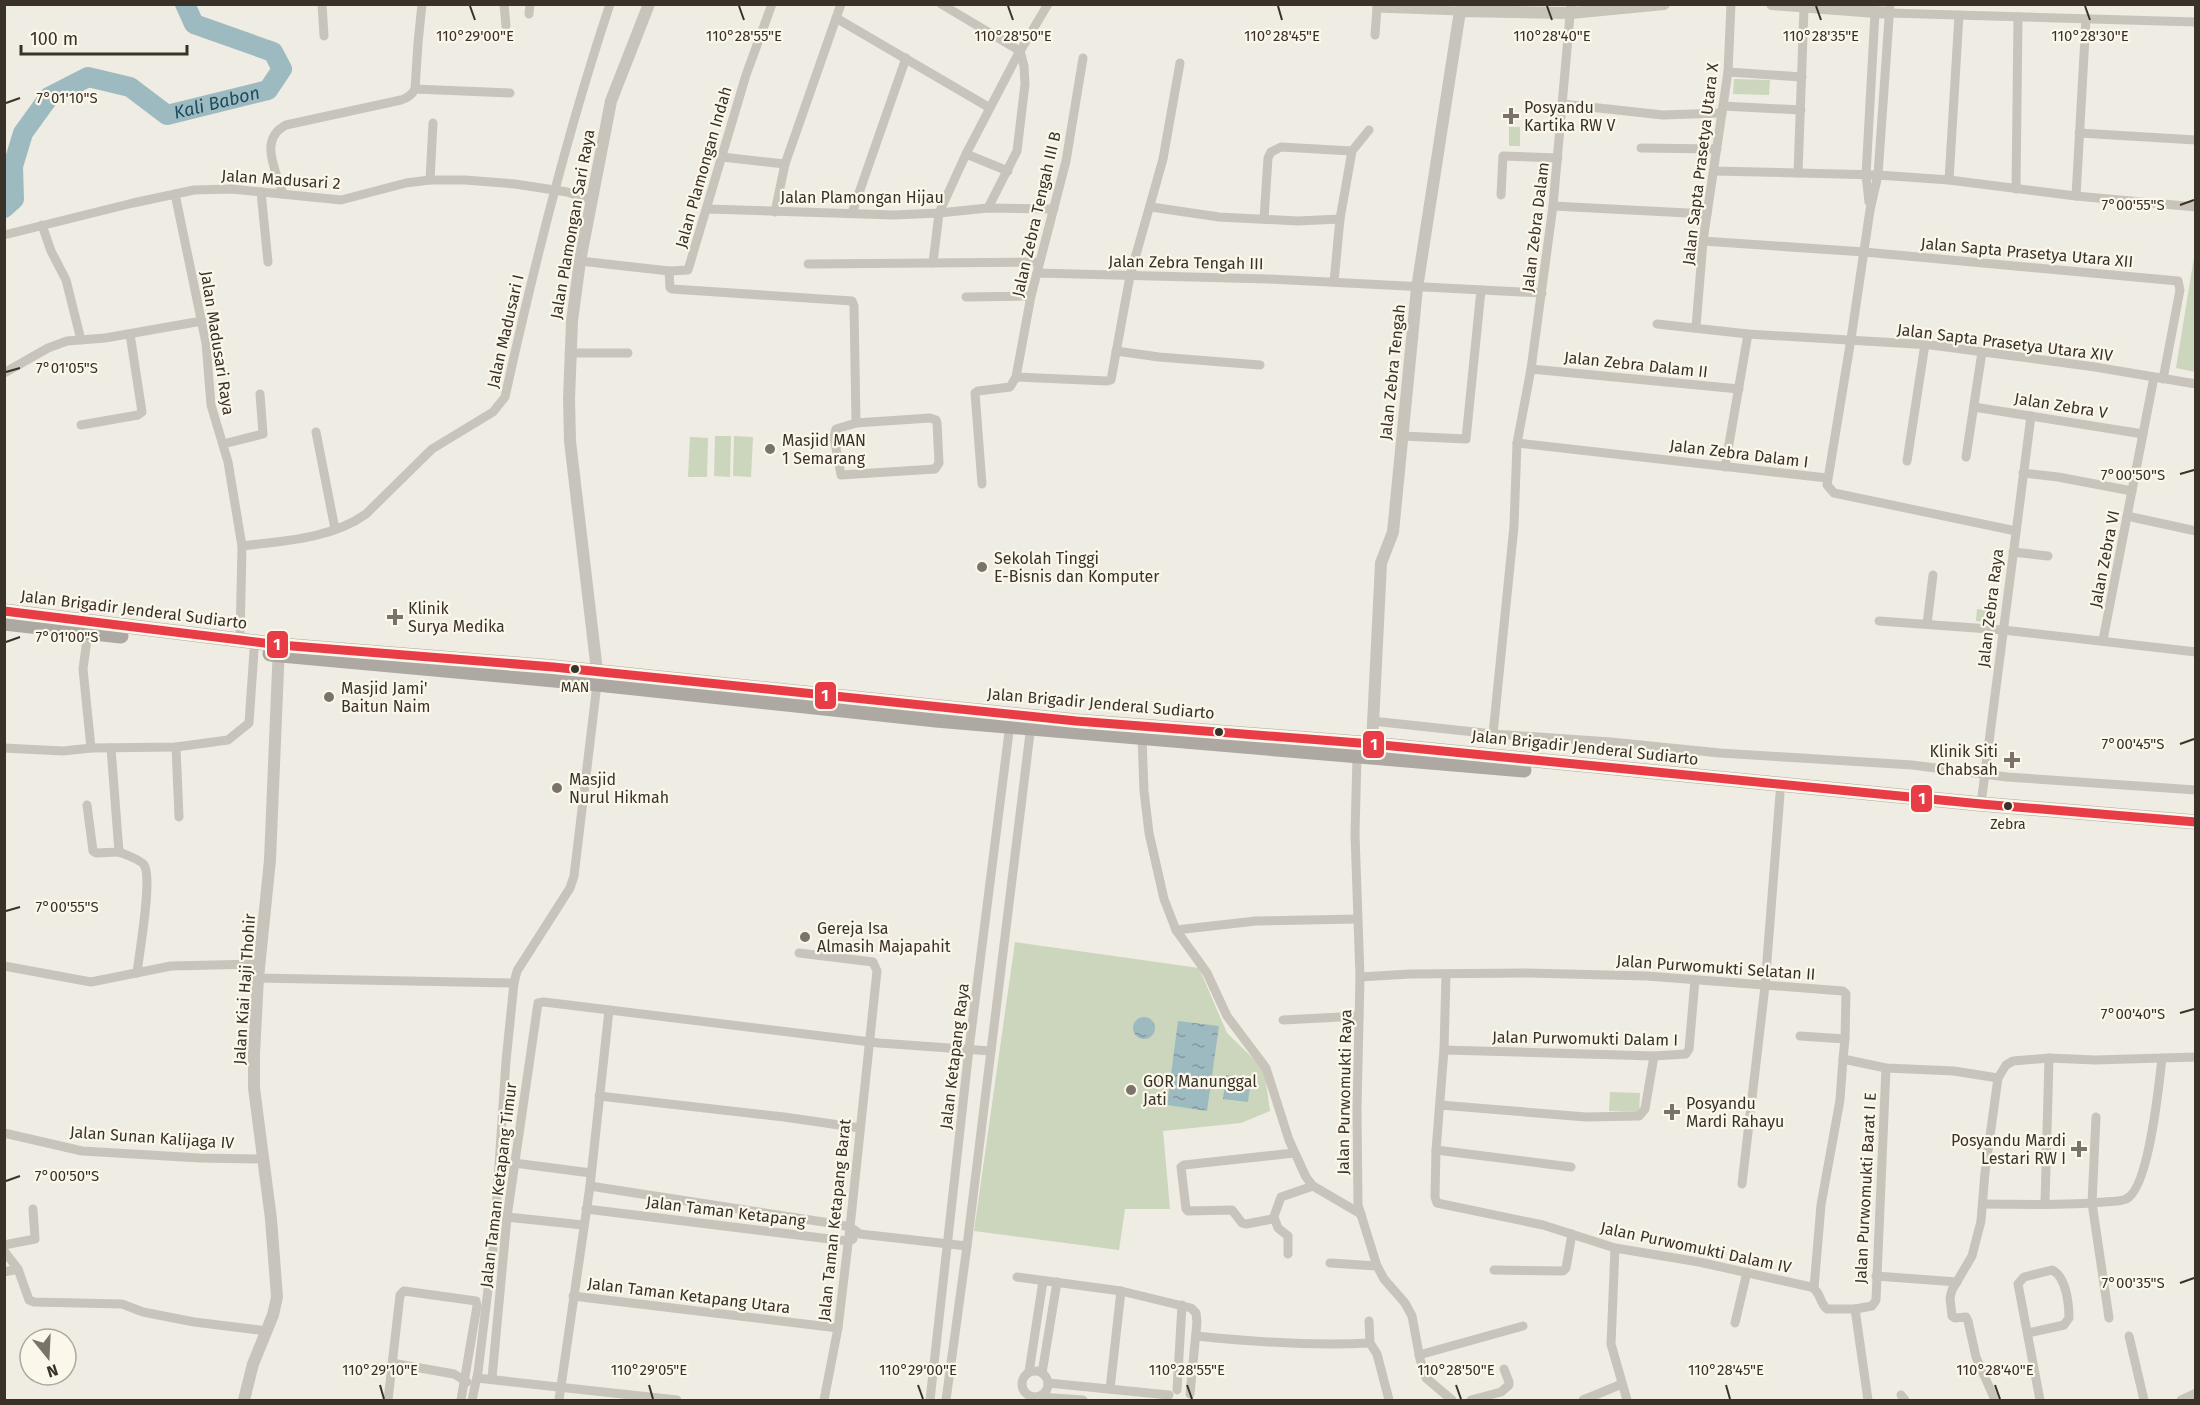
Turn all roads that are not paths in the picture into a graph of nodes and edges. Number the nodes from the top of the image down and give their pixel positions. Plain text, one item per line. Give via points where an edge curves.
1 (322, 4) edge
2 (422, 4) edge
3 (504, 4) edge
4 (610, 4) edge
5 (649, 4) edge
6 (772, 4) edge
7 (840, 4) edge
8 (941, 4) edge
9 (1048, 4) edge
10 (1664, 4) edge
11 (1731, 4) edge
12 (1772, 4) edge
13 (1650, 5) edge
14 (1787, 5) edge
15 (1377, 6) edge
16 (1460, 8) edge
17 (1804, 8) junction
18 (1571, 9) edge
19 (1889, 9) edge
20 (1973, 10) edge
21 (1875, 14) junction
22 (1959, 15) junction
23 (2018, 17) junction
24 (836, 18) junction
25 (2086, 19) junction
26 (2196, 22) edge
27 (506, 26) dead end
28 (1375, 35) dead end
29 (324, 36) dead end
30 (1020, 51) junction
31 (906, 58) junction
32 (1083, 58) dead end
33 (1180, 63) dead end
34 (1728, 72) junction
35 (1802, 77) junction
36 (415, 89) junction
37 (510, 93) dead end
38 (1562, 104) junction
39 (990, 108) junction
40 (1722, 110) junction
41 (1801, 110) junction
42 (433, 123) dead end
43 (1369, 130) dead end
44 (2079, 133) junction
45 (2196, 140) edge
46 (1641, 148) dead end
47 (1717, 149) junction
48 (1352, 152) junction
49 (966, 154) junction
50 (722, 157) junction
51 (1558, 158) junction
52 (784, 164) junction
53 (1008, 171) junction
54 (1714, 171) junction
55 (1798, 173) junction
56 (1866, 174) junction
57 (1878, 175) junction
58 (430, 180) junction
59 (1949, 180) junction
60 (2016, 189) junction
61 (556, 191) junction
62 (261, 192) junction
63 (176, 194) junction
64 (283, 194) junction
65 (1501, 195) dead end
66 (2076, 196) junction
67 (592, 200) junction
68 (1553, 206) junction
69 (1151, 207) junction
70 (2196, 207) edge
71 (988, 208) junction
72 (707, 209) junction
73 (1054, 209) junction
74 (1870, 210) junction
75 (775, 212) junction
76 (852, 213) junction
77 (939, 213) junction
78 (1707, 214) junction
79 (1264, 219) junction
80 (1340, 219) junction
81 (42, 225) junction
82 (4, 235) edge
83 (1703, 241) junction
84 (1864, 252) junction
85 (580, 261) junction
86 (268, 262) dead end
87 (1039, 262) junction
88 (933, 263) junction
89 (808, 264) dead end
90 (669, 271) junction
91 (1037, 273) junction
92 (1130, 276) junction
93 (1334, 282) junction
94 (1417, 288) junction
95 (1481, 290) junction
96 (2180, 290) joint
97 (1542, 293) junction
98 (1031, 296) junction
99 (966, 297) dead end
100 (202, 321) junction
101 (1657, 324) dead end
102 (1696, 327) junction
103 (130, 334) junction
104 (1748, 334) junction
105 (1851, 339) junction
106 (81, 340) junction
107 (1925, 344) junction
108 (1116, 351) junction
109 (1982, 352) junction
110 (569, 353) junction
111 (628, 353) dead end
112 (1260, 365) dead end
113 (1531, 369) junction
114 (4, 372) edge
115 (1016, 377) junction
116 (2158, 378) junction
117 (2196, 384) edge
118 (1738, 389) junction
119 (260, 394) dead end
120 (1974, 407) junction
121 (2031, 416) junction
122 (856, 423) junction
123 (81, 425) dead end
124 (316, 432) dead end
125 (2143, 434) junction
126 (1403, 436) junction
127 (1517, 443) junction
128 (223, 444) junction
129 (1966, 457) dead end
130 (1907, 461) dead end
131 (1725, 467) junction
132 (2023, 473) junction
133 (1827, 478) junction
134 (982, 484) dead end
135 (2132, 490) junction
136 (2127, 516) junction
137 (335, 529) junction
138 (2016, 531) junction
139 (2196, 531) edge
140 (242, 546) junction
141 (2013, 552) junction
142 (2048, 556) dead end
143 (1933, 575) dead end
144 (4, 611) edge
145 (1879, 621) dead end
146 (4, 623) edge
147 (1927, 624) junction
148 (2003, 630) junction
149 (88, 632) junction
150 (240, 639) junction
151 (2103, 640) junction
152 (279, 650) junction
153 (254, 651) junction
154 (2196, 652) edge
155 (597, 678) junction
156 (1011, 720) junction
157 (1372, 721) junction
158 (1031, 722) junction
159 (1492, 734) junction
160 (1142, 738) junction
161 (1372, 744) junction
162 (176, 747) junction
163 (4, 748) edge
164 (91, 748) junction
165 (111, 748) junction
166 (1357, 756) junction
167 (1004, 773) junction
168 (1984, 774) junction
169 (1025, 775) junction
170 (2196, 790) edge
171 (1780, 794) junction
172 (1981, 804) junction
173 (87, 805) dead end
174 (179, 817) dead end
175 (2142, 821) junction
176 (2196, 822) edge
177 (2196, 830) edge
178 (997, 831) junction
179 (1018, 836) junction
180 (994, 850) junction
181 (119, 852) junction
182 (1015, 853) junction
183 (1358, 919) junction
184 (1176, 930) junction
185 (799, 953) dead end
186 (259, 964) junction
187 (4, 966) edge
188 (137, 972) junction
189 (1446, 975) junction
190 (1360, 977) junction
191 (258, 978) junction
192 (1695, 980) junction
193 (514, 983) junction
194 (1765, 986) junction
195 (609, 1010) junction
196 (1359, 1016) junction
197 (1283, 1020) dead end
198 (1800, 1036) dead end
199 (1845, 1039) junction
200 (868, 1042) junction
201 (969, 1050) junction
202 (1444, 1050) junction
203 (991, 1051) junction
204 (1654, 1056) junction
205 (2196, 1057) edge
206 (2049, 1058) junction
207 (2162, 1058) junction
208 (1843, 1059) junction
209 (1886, 1068) junction
210 (1998, 1078) junction
211 (599, 1096) junction
212 (1440, 1105) junction
213 (2096, 1117) dead end
214 (860, 1128) junction
215 (4, 1133) edge
216 (1436, 1150) junction
217 (1294, 1153) junction
218 (263, 1159) junction
219 (514, 1163) junction
220 (1571, 1167) dead end
221 (591, 1173) junction
222 (1742, 1184) dead end
223 (590, 1186) junction
224 (1313, 1186) junction
225 (2045, 1203) junction
226 (2092, 1203) junction
227 (706, 1204) junction
228 (1984, 1204) junction
229 (730, 1208) junction
230 (33, 1209) dead end
231 (586, 1209) junction
232 (1361, 1214) junction
233 (507, 1217) junction
234 (1274, 1217) junction
235 (703, 1223) junction
236 (583, 1225) junction
237 (728, 1226) junction
238 (850, 1227) junction
239 (860, 1234) junction
240 (1572, 1234) junction
241 (849, 1241) junction
242 (4, 1245) edge
243 (948, 1245) junction
244 (967, 1246) junction
245 (1615, 1248) junction
246 (4, 1251) edge
247 (1288, 1254) dead end
248 (1330, 1263) dead end
249 (1377, 1266) junction
250 (18, 1269) junction
251 (1494, 1270) dead end
252 (4, 1272) edge
253 (1747, 1272) junction
254 (1876, 1276) junction
255 (1017, 1277) dead end
256 (1043, 1281) junction
257 (1057, 1282) junction
258 (1957, 1282) junction
259 (1814, 1288) junction
260 (1121, 1291) junction
261 (573, 1296) junction
262 (1182, 1305) junction
263 (1855, 1310) junction
264 (2109, 1318) dead end
265 (1369, 1321) dead end
266 (1735, 1323) dead end
267 (1523, 1326) dead end
268 (838, 1328) junction
269 (267, 1331) junction
270 (2028, 1333) junction
271 (1196, 1336) junction
272 (2129, 1336) dead end
273 (1370, 1343) junction
274 (1419, 1355) junction
275 (392, 1363) junction
276 (1504, 1369) dead end
277 (466, 1370) junction
278 (1029, 1372) junction
279 (1042, 1373) junction
280 (454, 1374) junction
281 (477, 1378) junction
282 (492, 1378) junction
283 (464, 1381) junction
284 (1048, 1383) junction
285 (1622, 1384) junction
286 (561, 1386) junction
287 (1110, 1389) junction
288 (2196, 1393) edge
289 (1170, 1395) edge
290 (1192, 1397) edge
291 (640, 1398) edge
292 (1034, 1398) edge
293 (656, 1399) edge
294 (244, 1401) edge
295 (388, 1401) edge
296 (461, 1401) edge
297 (472, 1401) edge
298 (559, 1401) edge
299 (677, 1401) edge
300 (824, 1401) edge
301 (930, 1401) edge
302 (946, 1401) edge
303 (1083, 1401) edge
304 (1389, 1401) edge
305 (1452, 1401) edge
306 (1471, 1401) edge
307 (1583, 1401) edge
308 (1627, 1401) edge
309 (1868, 1401) edge
310 (1995, 1401) edge
311 (2040, 1401) edge
312 (2144, 1401) edge
313 (2181, 1401) edge

1 - 29 street
2 - 36 street
3 - 27 street
4 - 61 street, Jalan Madusari I
5 - 67 street, Jalan Plamongan Sari Raya via 611,101
6 - 50 street, Jalan Plamongan Indah
7 - 24 street
8 - 30 street
9 - 30 street
10 - 13 street
11 - 34 street, Jalan Sapta Prasetya Utara X
12 - 14 street
13 - 18 street
14 - 17 street
15 - 16 street
15 - 28 street
16 - 18 street
16 - 94 street, Jalan Zebra Tengah
17 - 21 street
17 - 35 street
18 - 38 street, Jalan Zebra Dalam
19 - 21 street
19 - 22 street
19 - 57 street
20 - 22 street
20 - 23 street
21 - 56 street
22 - 59 street
23 - 25 street
23 - 60 street
24 - 31 street
24 - 52 street
25 - 26 street
25 - 44 street
30 - 39 street
30 - 53 street via 1025,84 1017,151
31 - 39 street
31 - 76 street
32 - 73 street, Jalan Zebra Tengah III B
33 - 69 street via 1164,159
34 - 35 street
34 - 40 street, Jalan Sapta Prasetya Utara X
35 - 41 street
36 - 37 street
36 - 64 street via 401,100 280,128 272,138 270,154
38 - 40 street via 1663,115
38 - 51 street, Jalan Zebra Dalam
39 - 49 street
40 - 41 street
40 - 47 street, Jalan Sapta Prasetya Utara X
41 - 55 street
42 - 58 street
43 - 48 street
44 - 45 street
44 - 66 street
46 - 47 street
47 - 54 street, Jalan Sapta Prasetya Utara X
48 - 79 street via 1281,147 1271,152
48 - 80 street
49 - 53 street
49 - 77 street
50 - 52 street
50 - 72 street, Jalan Plamongan Indah
51 - 65 street via 1503,156
51 - 68 street, Jalan Zebra Dalam
52 - 75 street
53 - 71 street
54 - 55 street
54 - 78 street, Jalan Sapta Prasetya Utara X
55 - 56 street
56 - 57 street
56 - 74 street
57 - 59 street
57 - 74 street
58 - 61 street, Jalan Madusari 2 via 515,184
58 - 64 street, Jalan Madusari 2 via 341,200
59 - 60 street
60 - 66 street
61 - 67 street, Jalan Madusari 2
61 - 137 street, Jalan Madusari I via 501,404 432,449 357,521
62 - 63 street, Jalan Madusari 2 via 211,189
62 - 64 street, Jalan Madusari 2
62 - 86 street
63 - 81 street, Jalan Madusari 2
63 - 100 street, Jalan Madusari Raya
66 - 70 street
67 - 85 street, Jalan Plamongan Sari Raya
68 - 78 street
68 - 97 street, Jalan Zebra Dalam
69 - 79 street via 1219,218
69 - 92 street
71 - 73 street, Jalan Plamongan Hijau
71 - 77 street, Jalan Plamongan Hijau
72 - 75 street, Jalan Plamongan Hijau
72 - 90 street, Jalan Plamongan Indah via 690,266 685,271
73 - 87 street, Jalan Zebra Tengah III B
74 - 84 street
75 - 76 street, Jalan Plamongan Hijau
76 - 77 street, Jalan Plamongan Hijau
77 - 88 street
78 - 83 street, Jalan Sapta Prasetya Utara X
79 - 80 street
80 - 93 street
81 - 82 street, Jalan Madusari 2
81 - 106 street via 66,280
83 - 84 street
83 - 102 street, Jalan Sapta Prasetya Utara X
84 - 96 street, Jalan Sapta Prasetya Utara XII via 2175,281 2180,283
84 - 105 street
85 - 90 street
85 - 110 street, Jalan Plamongan Sari Raya
87 - 88 street
87 - 91 street, Jalan Zebra Tengah III B
88 - 89 street
90 - 122 street via 672,289 852,300
91 - 92 street, Jalan Zebra Tengah III
91 - 98 street, Jalan Zebra Tengah III B
92 - 93 street, Jalan Zebra Tengah III
92 - 108 street
93 - 94 street, Jalan Zebra Tengah III
94 - 95 street, Jalan Zebra Tengah III
94 - 126 street, Jalan Zebra Tengah
95 - 97 street, Jalan Zebra Tengah III
95 - 126 street via 1466,439
96 - 116 street, Jalan Zebra VI
97 - 113 street, Jalan Zebra Dalam
98 - 99 street
98 - 115 street, Jalan Zebra Tengah III B
100 - 103 street
100 - 128 street, Jalan Madusari Raya via 211,405
101 - 102 street, Jalan Sapta Prasetya Utara XIV
102 - 104 street, Jalan Sapta Prasetya Utara XIV
103 - 106 street
103 - 123 street via 142,412
104 - 105 street, Jalan Sapta Prasetya Utara XIV
104 - 118 street
105 - 107 street, Jalan Sapta Prasetya Utara XIV
105 - 133 street
106 - 114 street via 48,348
107 - 109 street, Jalan Sapta Prasetya Utara XIV
107 - 130 street
108 - 112 street
108 - 115 street via 1112,378 1107,381
109 - 116 street, Jalan Sapta Prasetya Utara XIV
109 - 120 street
110 - 111 street
110 - 155 street, Jalan Plamongan Sari Raya via 570,441
113 - 118 street, Jalan Zebra Dalam II
113 - 127 street, Jalan Zebra Dalam
115 - 134 street via 1010,387 975,393
116 - 117 street, Jalan Sapta Prasetya Utara XIV
116 - 125 street, Jalan Zebra VI
118 - 131 street
119 - 128 street via 263,434
120 - 121 street, Jalan Zebra V
120 - 129 street
121 - 125 street, Jalan Zebra V
121 - 132 street, Jalan Zebra Raya
122 - 122 street via 933,419 937,423 937,467 841,476 834,431
124 - 137 street
125 - 135 street, Jalan Zebra VI
126 - 157 street, Jalan Zebra Tengah via 1393,532 1381,563
127 - 131 street, Jalan Zebra Dalam I
127 - 159 street, Jalan Zebra Dalam via 1514,526
128 - 140 street, Jalan Madusari Raya
131 - 133 street, Jalan Zebra Dalam I
132 - 135 street
132 - 138 street, Jalan Zebra Raya
133 - 138 street, Jalan Zebra Dalam I via 1828,488 1834,493
135 - 136 street, Jalan Zebra VI
136 - 139 street
136 - 151 street, Jalan Zebra VI
137 - 140 street, Jalan Madusari I via 302,539
138 - 141 street, Jalan Zebra Raya
140 - 150 street, Jalan Madusari Raya
141 - 142 street
141 - 148 street, Jalan Zebra Raya
143 - 147 street
144 - 150 main road, Jalan Brigadir Jenderal Sudiarto
145 - 147 street
146 - 149 main road, Jalan Brigadir Jenderal Sudiarto
147 - 148 street
148 - 151 street
148 - 168 street, Jalan Zebra Raya
149 - 153 main road, Jalan Brigadir Jenderal Sudiarto
149 - 164 street via 83,669
150 - 152 main road, Jalan Brigadir Jenderal Sudiarto
151 - 154 street
152 - 153 main road, Jalan Brigadir Jenderal Sudiarto
152 - 155 main road, Jalan Brigadir Jenderal Sudiarto
152 - 186 street, Jalan Kiai Haji Thohir via 270,860
153 - 162 street via 250,718 246,727 228,740
155 - 156 main road, Jalan Brigadir Jenderal Sudiarto via 936,720
155 - 193 street via 570,888 520,965
156 - 158 main road, Jalan Brigadir Jenderal Sudiarto
156 - 167 street, Jalan Ketapang Raya
157 - 159 street
157 - 161 street, Jalan Zebra Tengah
158 - 160 main road, Jalan Brigadir Jenderal Sudiarto
158 - 161 main road, Jalan Brigadir Jenderal Sudiarto
158 - 169 street
159 - 168 street via 1912,765
160 - 166 main road, Jalan Brigadir Jenderal Sudiarto
160 - 184 street via 1149,833
161 - 172 main road, Jalan Brigadir Jenderal Sudiarto
162 - 165 street
162 - 174 street
163 - 164 street
164 - 165 street
165 - 181 street
166 - 171 main road, Jalan Brigadir Jenderal Sudiarto
166 - 183 street, Jalan Purwomukti Raya
167 - 169 street
167 - 178 street, Jalan Ketapang Raya
168 - 170 street
168 - 172 street, Jalan Zebra Raya
169 - 179 street
171 - 175 main road, Jalan Brigadir Jenderal Sudiarto
171 - 194 street
172 - 175 main road, Jalan Brigadir Jenderal Sudiarto
173 - 181 street via 93,851
175 - 176 main road, Jalan Brigadir Jenderal Sudiarto
175 - 177 main road, Jalan Brigadir Jenderal Sudiarto
178 - 179 street
178 - 180 street, Jalan Ketapang Raya
179 - 182 street
180 - 182 street
180 - 201 street, Jalan Ketapang Raya
181 - 188 street via 142,862 146,868 146,904
182 - 203 street
183 - 184 street via 1256,921
183 - 190 street, Jalan Purwomukti Raya
184 - 217 street via 1207,973 1227,1016 1266,1068
185 - 200 street, Jalan Taman Ketapang Barat via 875,964
186 - 188 street via 180,965
186 - 191 street, Jalan Kiai Haji Thohir
187 - 188 street via 91,982
189 - 190 street, Jalan Purwomukti Selatan II
189 - 192 street, Jalan Purwomukti Selatan II via 1527,973
189 - 202 street
190 - 196 street, Jalan Purwomukti Raya
191 - 193 street
191 - 218 street, Jalan Kiai Haji Thohir via 254,1088
192 - 194 street, Jalan Purwomukti Selatan II
192 - 204 street, Jalan Purwomukti Dalam I via 1688,1052
193 - 281 street via 494,1240
194 - 199 street, Jalan Purwomukti Selatan II via 1843,991
194 - 222 street
195 - 200 street
195 - 211 street
195 - 219 street, Jalan Taman Ketapang Timur via 544,1002 538,1005
196 - 197 street
196 - 232 street, Jalan Purwomukti Raya via 1356,1109
198 - 199 street
199 - 208 street, Jalan Purwomukti Selatan II
200 - 201 street
200 - 214 street, Jalan Taman Ketapang Barat
201 - 203 street
201 - 243 street, Jalan Ketapang Raya
202 - 204 street, Jalan Purwomukti Dalam I
202 - 212 street
203 - 244 street
204 - 212 street via 1645,1109 1639,1116 1586,1117
205 - 207 street
206 - 207 street
206 - 210 street via 2013,1061
206 - 225 street
207 - 226 street via 2143,1174 2126,1200
208 - 209 street
208 - 259 street, Jalan Purwomukti Selatan II via 1840,1100 1821,1205
209 - 210 street via 1954,1071
209 - 254 street, Jalan Purwomukti Barat I E
210 - 228 street
211 - 214 street
211 - 221 street
212 - 216 street
213 - 226 street
214 - 238 street, Jalan Taman Ketapang Barat
215 - 218 street, Jalan Sunan Kalijaga IV via 82,1150
216 - 220 street
216 - 240 street, Jalan Purwomukti Dalam IV via 1435,1200 1442,1205
217 - 224 street
217 - 234 street via 1181,1167 1187,1210 1232,1210 1246,1224
218 - 269 street, Jalan Kiai Haji Thohir via 277,1287 276,1306
219 - 221 street
219 - 233 street, Jalan Taman Ketapang Timur
221 - 223 street
223 - 227 street, Jalan Taman Ketapang
223 - 231 street
224 - 232 street
224 - 234 street via 1281,1197
225 - 226 street
225 - 228 street
226 - 264 street
227 - 229 street, Jalan Taman Ketapang
227 - 235 street
228 - 258 street via 1972,1256
229 - 237 street
229 - 238 street, Jalan Taman Ketapang
230 - 242 street via 35,1239
231 - 235 street, Jalan Taman Ketapang
231 - 236 street
232 - 249 street, Jalan Purwomukti Raya
233 - 236 street
233 - 282 street, Jalan Taman Ketapang Timur
234 - 247 street via 1278,1228 1288,1236
235 - 237 street, Jalan Taman Ketapang
236 - 261 street
237 - 241 street, Jalan Taman Ketapang
238 - 239 street, Jalan Taman Ketapang
238 - 241 street, Jalan Taman Ketapang Barat
239 - 241 street
239 - 243 street, Jalan Taman Ketapang
240 - 245 street, Jalan Purwomukti Dalam IV
240 - 251 street via 1563,1271
241 - 268 street, Jalan Taman Ketapang Barat
243 - 244 street, Jalan Taman Ketapang
243 - 301 street, Jalan Ketapang Raya
244 - 302 street
245 - 253 street, Jalan Purwomukti Dalam IV
245 - 285 street via 1611,1344
246 - 250 street
248 - 249 street
249 - 274 street, Jalan Purwomukti Raya via 1409,1309
250 - 252 street
250 - 269 street via 29,1300 122,1304 194,1322
253 - 259 street, Jalan Purwomukti Dalam IV
253 - 266 street
254 - 258 street
254 - 263 street, Jalan Purwomukti Barat I E via 1876,1300 1872,1306
255 - 256 street
256 - 257 street
256 - 278 street
257 - 260 street
257 - 279 street
258 - 310 street via 1950,1304 1953,1318 1966,1317 1979,1366
259 - 263 street via 1825,1308
260 - 262 street
260 - 287 street
261 - 268 street, Jalan Taman Ketapang Utara
261 - 286 street
262 - 271 street via 1196,1313
262 - 289 street
263 - 309 street
265 - 273 street
267 - 274 street
268 - 300 street, Jalan Taman Ketapang Barat
269 - 294 street, Jalan Kiai Haji Thohir
270 - 270 street via 2018,1284 2024,1276 2056,1271 2062,1278 2069,1318 2064,1325
270 - 311 street
271 - 273 street via 1324,1346
271 - 290 street
272 - 312 street
273 - 304 street via 1377,1354
274 - 305 street, Jalan Purwomukti Raya via 1428,1381
275 - 277 street via 400,1295 404,1292 476,1301
275 - 280 street
275 - 295 street
276 - 306 street via 1509,1386
277 - 280 street
277 - 281 street
277 - 283 street
278 - 279 street
278 - 292 street via 1022,1388
279 - 284 street
280 - 283 street
281 - 282 street
281 - 283 street
281 - 297 street
282 - 286 street
283 - 296 street
284 - 287 street
284 - 292 street via 1045,1393
285 - 307 street
285 - 308 street
286 - 291 street
286 - 298 street
287 - 289 street
288 - 313 street
289 - 290 street via 1184,1390
291 - 293 street
292 - 303 street
293 - 299 street

